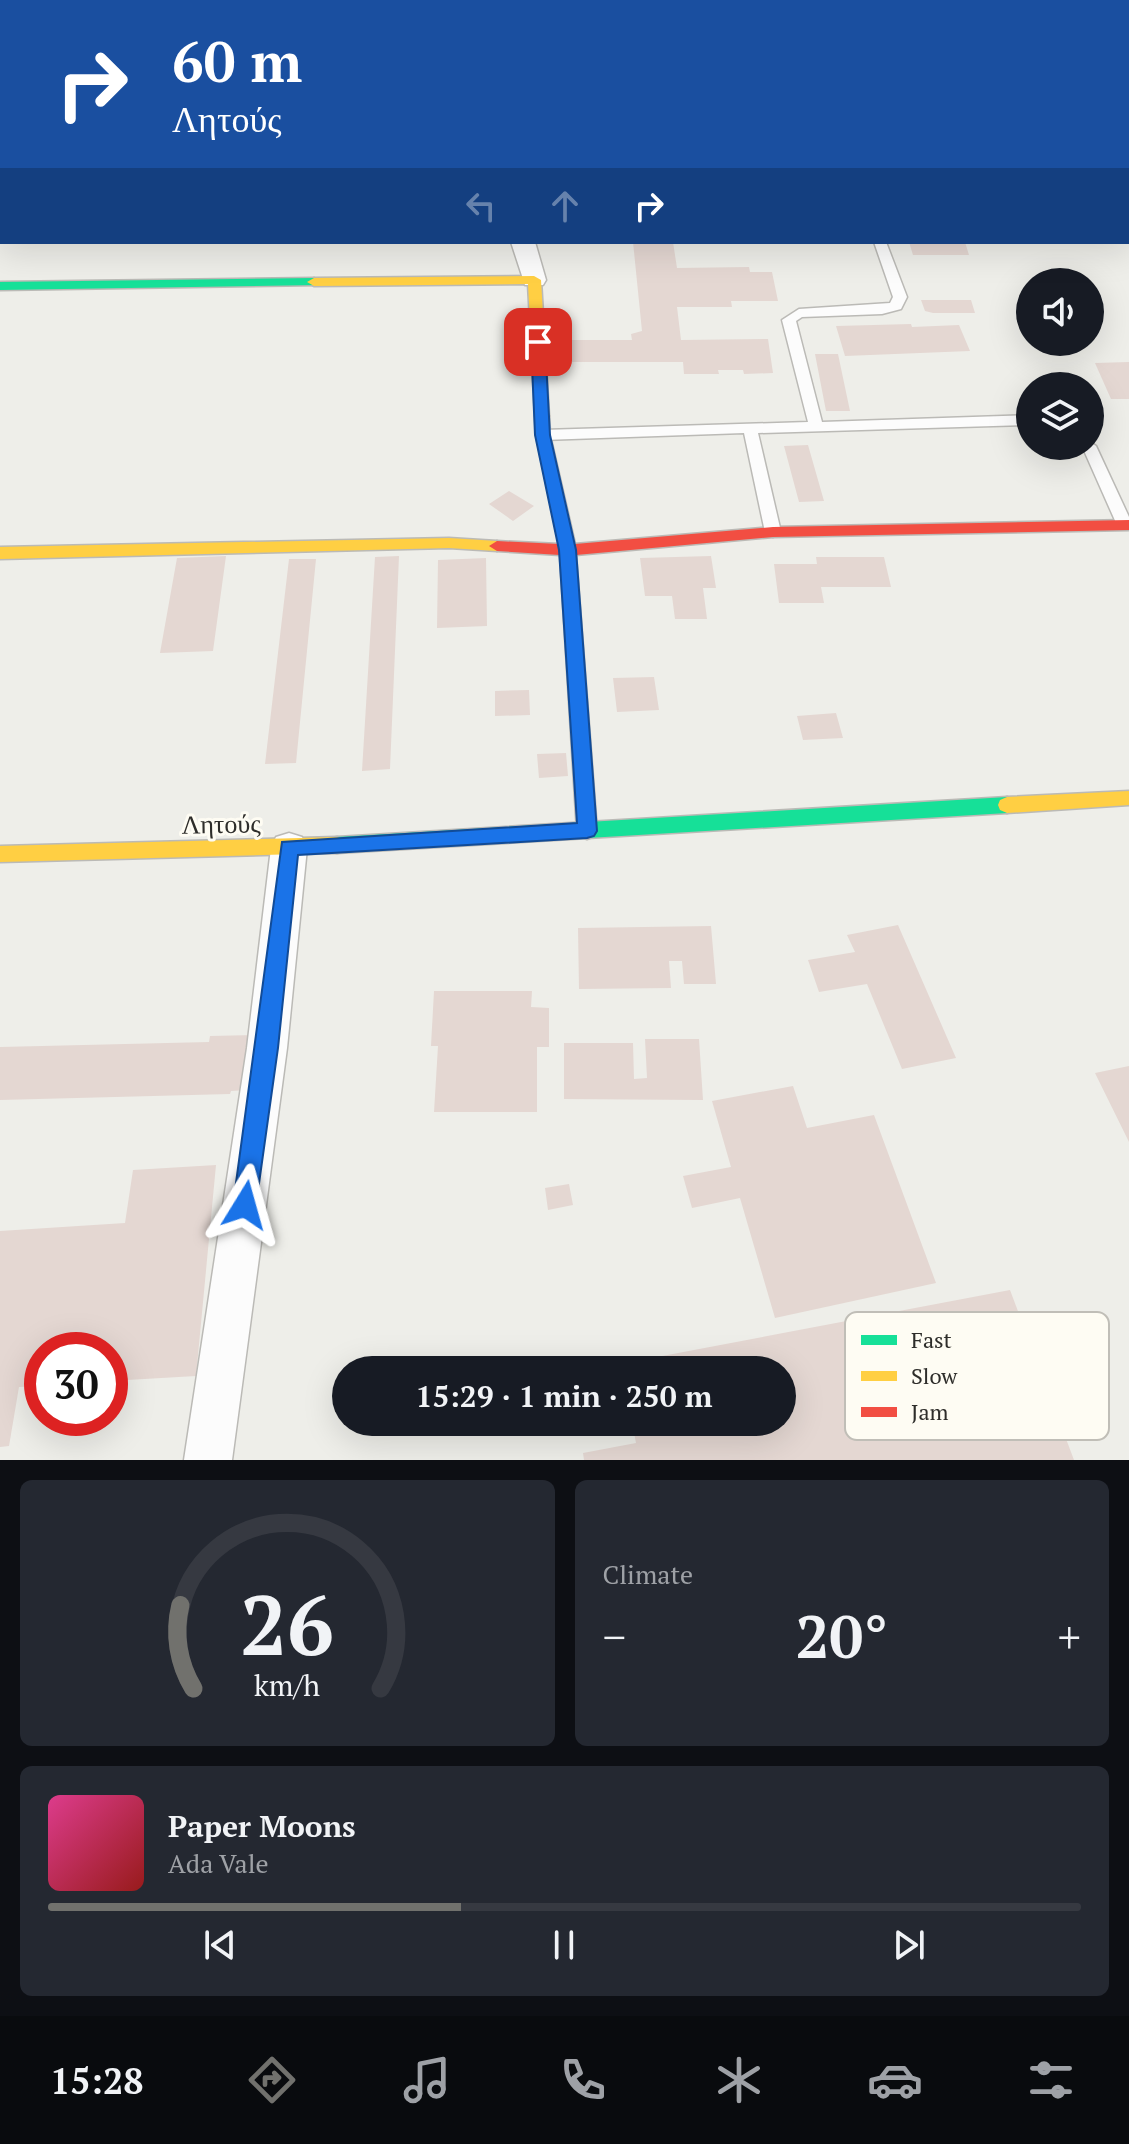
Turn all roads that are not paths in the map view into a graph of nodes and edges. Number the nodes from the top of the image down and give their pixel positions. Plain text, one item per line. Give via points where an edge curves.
1 (524, 244) edge
2 (881, 244) edge
3 (534, 280) junction
4 (0, 286) edge
5 (1016, 420) edge
6 (816, 426) junction
7 (750, 429) junction
8 (543, 435) junction
9 (1096, 460) edge
10 (1127, 525) edge
11 (773, 532) junction
12 (568, 550) junction
13 (0, 553) edge
14 (1129, 798) edge
15 (587, 831) junction
16 (289, 848) junction
17 (0, 854) edge
18 (208, 1460) edge

1 - 3 street
2 - 6 lane via 900,297 896,306 799,313 789,320
3 - 4 street
3 - 8 street
5 - 6 lane
6 - 7 lane
7 - 8 lane
7 - 11 lane
8 - 12 street
9 - 10 lane
10 - 11 street
11 - 12 street
12 - 13 street via 449,543
12 - 15 street
14 - 15 street, Λητούς
15 - 16 street, Λητούς
16 - 17 street, Λητούς
16 - 18 street via 267,1048

